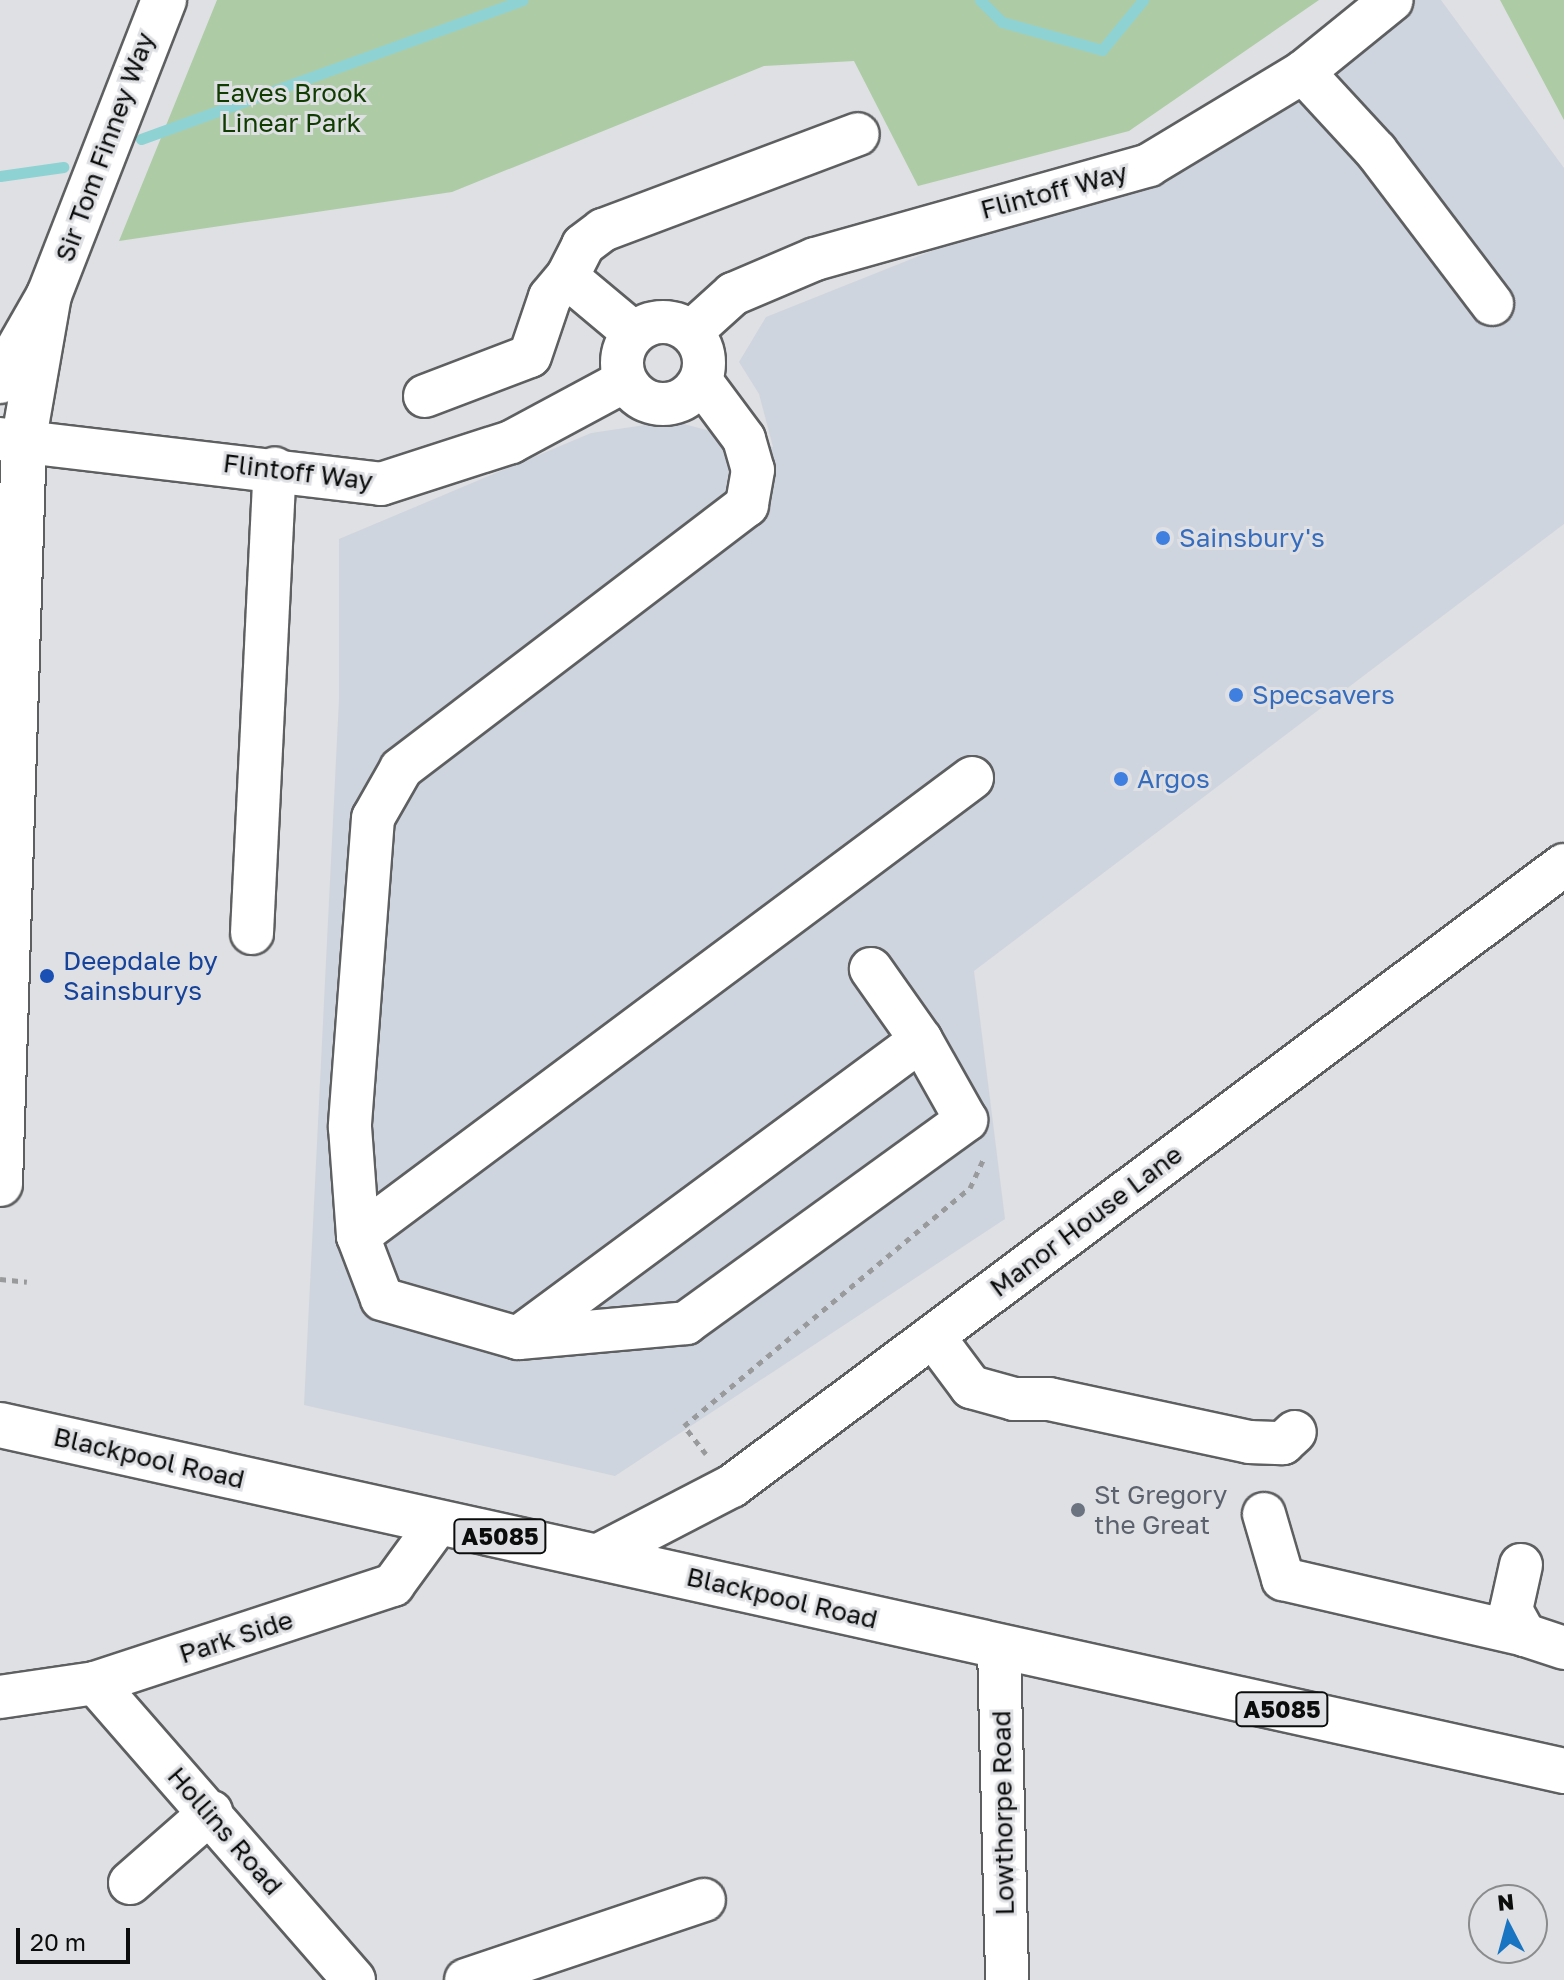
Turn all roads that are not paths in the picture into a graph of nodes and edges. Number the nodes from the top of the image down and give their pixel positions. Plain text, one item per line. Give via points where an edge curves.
1 (164, 0) edge
2 (1392, 0) edge
3 (1303, 72) junction
4 (858, 134) dead end
5 (567, 277) junction
6 (49, 295) junction
7 (1492, 304) dead end
8 (691, 332) junction
9 (634, 333) junction
10 (0, 381) edge
11 (625, 381) junction
12 (701, 381) junction
13 (425, 396) dead end
14 (12, 438) edge
15 (275, 469) junction
16 (972, 778) dead end
17 (1564, 865) edge
18 (252, 933) dead end
19 (871, 969) dead end
20 (921, 1040) junction
21 (0, 1184) edge
22 (358, 1236) junction
23 (933, 1336) junction
24 (518, 1338) junction
25 (0, 1425) edge
26 (1295, 1432) dead end
27 (1264, 1514) dead end
28 (439, 1522) junction
29 (595, 1557) junction
30 (1521, 1565) dead end
31 (1525, 1635) junction
32 (999, 1647) junction
33 (1564, 1648) edge
34 (95, 1683) junction
35 (0, 1697) edge
36 (1564, 1771) edge
37 (211, 1812) junction
38 (130, 1883) dead end
39 (704, 1900) dead end
40 (354, 1980) edge
41 (466, 1980) edge
42 (1007, 1980) edge

1 - 6 main road, Sir Tom Finney Way
2 - 3 street, Flintoff Way
3 - 7 street via 1376,151
3 - 8 street, Flintoff Way via 1149,165 815,259 733,294
4 - 5 street via 603,230 583,245
5 - 9 street
5 - 13 street via 550,297 530,356
6 - 10 main road, Sir Tom Finney Way
6 - 14 main road, Sir Tom Finney Way
8 - 9 street via 660,322
8 - 12 street via 702,349
9 - 11 street via 621,361
11 - 12 street via 657,405 685,398
11 - 15 street, Flintoff Way via 511,442 381,484
12 - 22 street via 744,439 753,470 747,505 401,769 373,818 350,1127
14 - 15 street, Flintoff Way
14 - 21 main road, Sir Tom Finney Way
15 - 18 street
16 - 22 street
17 - 23 street, Manor House Lane
19 - 20 street
20 - 24 street
20 - 24 street via 966,1120 686,1323
22 - 24 street via 382,1299
23 - 26 street via 971,1387 1014,1399 1049,1399 1249,1442 1283,1443
23 - 29 street, Manor House Lane via 732,1486
25 - 28 main road, Blackpool Road / A5085
27 - 31 street via 1283,1579
28 - 29 main road, Blackpool Road / A5085
28 - 34 street, Park Side via 393,1585
29 - 32 main road, Blackpool Road / A5085
30 - 31 street via 1511,1610
31 - 33 street
32 - 36 main road, Blackpool Road / A5085
32 - 42 street, Lowthorpe Road
34 - 35 street, Park Side
34 - 37 street, Hollins Road
37 - 38 street
37 - 40 street, Hollins Road
39 - 41 street

